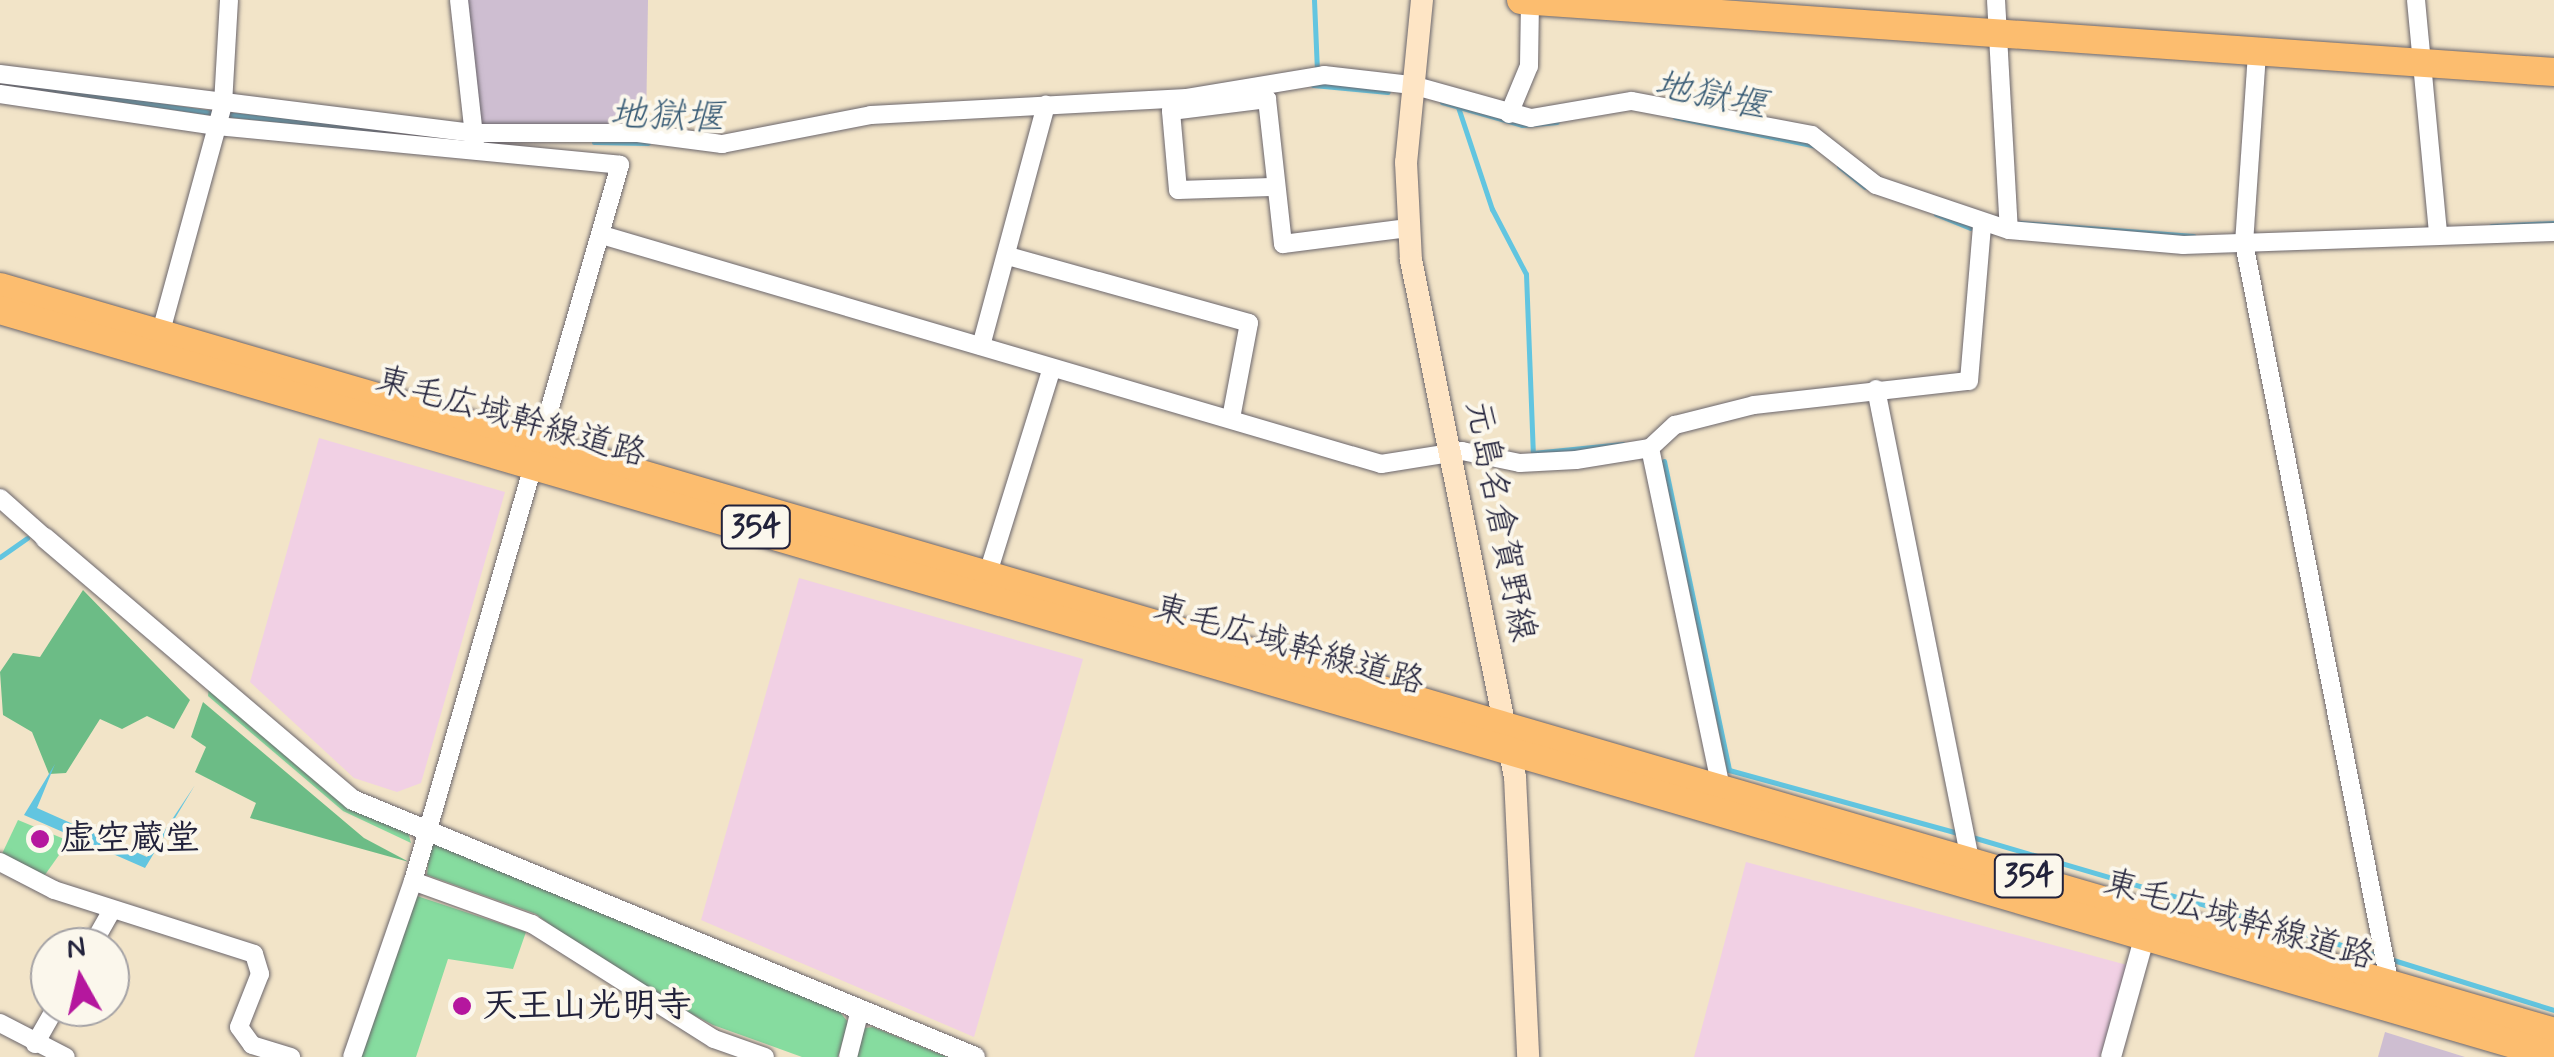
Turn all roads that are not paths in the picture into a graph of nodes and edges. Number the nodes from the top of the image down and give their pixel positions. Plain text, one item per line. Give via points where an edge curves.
1 (229, 0) edge
2 (458, 0) edge
3 (1422, 0) edge
4 (1521, 0) edge
5 (1530, 0) edge
6 (1996, 0) edge
7 (2416, 0) edge
8 (1994, 34) junction
9 (2257, 53) junction
10 (2421, 62) junction
11 (2554, 72) edge
12 (0, 74) edge
13 (1412, 85) junction
14 (0, 94) edge
15 (1245, 96) junction
16 (223, 104) junction
17 (1046, 105) junction
18 (1509, 114) junction
19 (217, 126) junction
20 (474, 133) junction
21 (475, 154) junction
22 (1271, 187) junction
23 (1982, 225) junction
24 (1408, 228) junction
25 (2009, 230) junction
26 (2554, 232) edge
27 (2438, 233) junction
28 (602, 235) junction
29 (2244, 244) junction
30 (1008, 256) junction
31 (0, 287) edge
32 (0, 310) edge
33 (160, 335) junction
34 (981, 346) junction
35 (1052, 368) junction
36 (1876, 389) junction
37 (1232, 418) junction
38 (1650, 448) junction
39 (537, 450) junction
40 (1451, 452) junction
41 (0, 498) edge
42 (45, 538) joint
43 (988, 573) junction
44 (1504, 721) junction
45 (1511, 749) junction
46 (1721, 788) junction
47 (425, 827) junction
48 (1970, 858) junction
49 (0, 862) edge
50 (413, 881) junction
51 (112, 910) junction
52 (102, 927) edge
53 (2146, 932) junction
54 (2389, 981) junction
55 (860, 1010) junction
56 (0, 1023) edge
57 (44, 1027) edge
58 (2554, 1032) edge
59 (34, 1044) junction
60 (2554, 1056) edge
61 (66, 1057) edge
62 (290, 1057) edge
63 (352, 1057) edge
64 (766, 1057) edge
65 (848, 1057) edge
66 (976, 1057) edge
67 (1528, 1057) edge
68 (2110, 1057) edge

1 - 16 street
2 - 20 street
3 - 13 main road, 元島名倉賀野線
4 - 5 main road
5 - 8 main road
5 - 18 street via 1529,66
6 - 8 street
7 - 10 street
8 - 9 main road
8 - 25 street
9 - 10 main road
9 - 29 street
10 - 11 main road
10 - 27 street
12 - 16 street
13 - 15 street via 1324,75
13 - 18 street
13 - 24 main road, 元島名倉賀野線
14 - 19 street
15 - 17 street
15 - 22 street via 1267,98
15 - 22 street via 1171,111 1178,190
16 - 19 street
16 - 20 street
17 - 20 street via 870,115 722,144 638,133
17 - 30 street
18 - 23 street via 1632,101 1812,135 1876,184
19 - 21 street
19 - 33 street
20 - 21 street
21 - 28 street via 613,158 620,165
22 - 24 street via 1284,244
23 - 25 street
23 - 36 street via 1969,381
24 - 40 main road, 元島名倉賀野線
25 - 29 street
26 - 27 street
27 - 29 street
28 - 34 street
28 - 39 street
29 - 54 street
30 - 34 street
30 - 37 street via 1248,322
31 - 33 main road, 東毛広域幹線道路 / 354
32 - 39 main road, 東毛広域幹線道路 / 354
33 - 39 main road, 東毛広域幹線道路 / 354
34 - 35 street
35 - 37 street
35 - 43 street
36 - 38 street via 1705,415 1653,436
36 - 48 street
37 - 40 street via 1367,464
38 - 40 street via 1520,463
38 - 46 street
39 - 43 main road, 東毛広域幹線道路 / 354
39 - 45 main road, 東毛広域幹線道路 / 354
39 - 47 street
40 - 44 main road, 元島名倉賀野線
41 - 42 street
42 - 47 street via 353,800
43 - 44 main road, 東毛広域幹線道路 / 354
44 - 45 main road, 元島名倉賀野線
44 - 46 main road, 東毛広域幹線道路 / 354
45 - 53 main road, 東毛広域幹線道路 / 354
45 - 67 main road, 元島名倉賀野線 via 1524,855
46 - 48 main road, 東毛広域幹線道路 / 354
47 - 50 street
47 - 55 street
48 - 54 main road, 東毛広域幹線道路 / 354
49 - 51 street
50 - 63 street
50 - 64 street via 532,924 714,1039
51 - 52 street
51 - 62 street via 254,954 260,974 239,1027 252,1045
53 - 60 main road, 東毛広域幹線道路 / 354
53 - 68 street
54 - 58 main road, 東毛広域幹線道路 / 354
55 - 65 street
55 - 66 street
56 - 59 street
57 - 59 street
59 - 61 street

